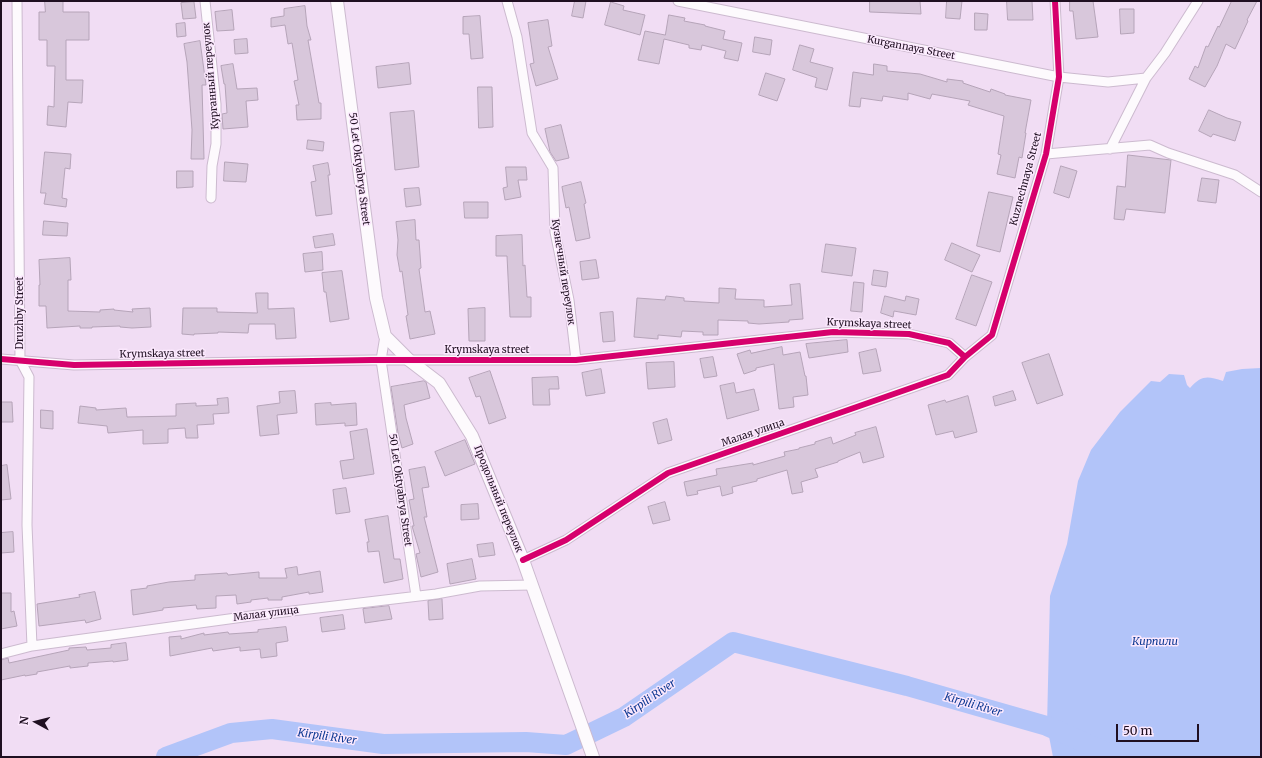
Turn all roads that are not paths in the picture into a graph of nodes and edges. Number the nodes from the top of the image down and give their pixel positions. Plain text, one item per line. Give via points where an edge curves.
1 (17, 1) edge
2 (205, 1) edge
3 (337, 1) edge
4 (507, 1) edge
5 (678, 1) edge
6 (1055, 1) edge
7 (1198, 1) edge
8 (1059, 77) junction
9 (1146, 78) junction
10 (1110, 149) junction
11 (1046, 154) junction
12 (1261, 192) edge
13 (211, 198) dead end
14 (992, 335) joint
15 (385, 336) junction
16 (965, 357) junction
17 (1, 360) edge
18 (20, 360) junction
19 (381, 360) junction
20 (409, 360) junction
21 (576, 360) junction
22 (523, 560) junction
23 (532, 585) junction
24 (416, 596) junction
25 (32, 646) junction
26 (1, 654) edge
27 (593, 757) edge

1 - 18 street, Druzhby Street
2 - 13 street, Курганный переулок via 216,104 216,144
3 - 15 street, 50 Let Oktyabrya Street via 376,298
4 - 21 street, Кузнечный переулок via 517,37 532,133 553,168 555,232 569,300
5 - 8 street, Kurgannaya Street
6 - 8 street, Kuznechnaya Street
7 - 9 street
8 - 9 street, Kurgannaya Street via 1108,82
8 - 11 street, Kuznechnaya Street
9 - 10 street
10 - 11 street
10 - 12 street via 1150,145 1235,175
11 - 14 street, Kuznechnaya Street
14 - 16 street, Малая улица
15 - 19 street, 50 Let Oktyabrya Street
15 - 20 street
16 - 21 street, Krymskaya street via 949,343 910,334 833,332
16 - 22 street, Малая улица via 948,374 668,473 566,540
17 - 18 street, Krymskaya street
18 - 19 street, Krymskaya street via 74,365
18 - 25 street, Druzhby Street via 29,378 27,525
19 - 20 street, Krymskaya street
19 - 24 street, 50 Let Oktyabrya Street
20 - 21 street, Krymskaya street
20 - 22 street, Продольный переулок via 439,383 472,436
22 - 23 street, Продольный переулок
23 - 24 street, Малая улица via 480,586
23 - 27 street, Продольный переулок
24 - 25 street, Малая улица via 258,614
25 - 26 street, Малая улица

